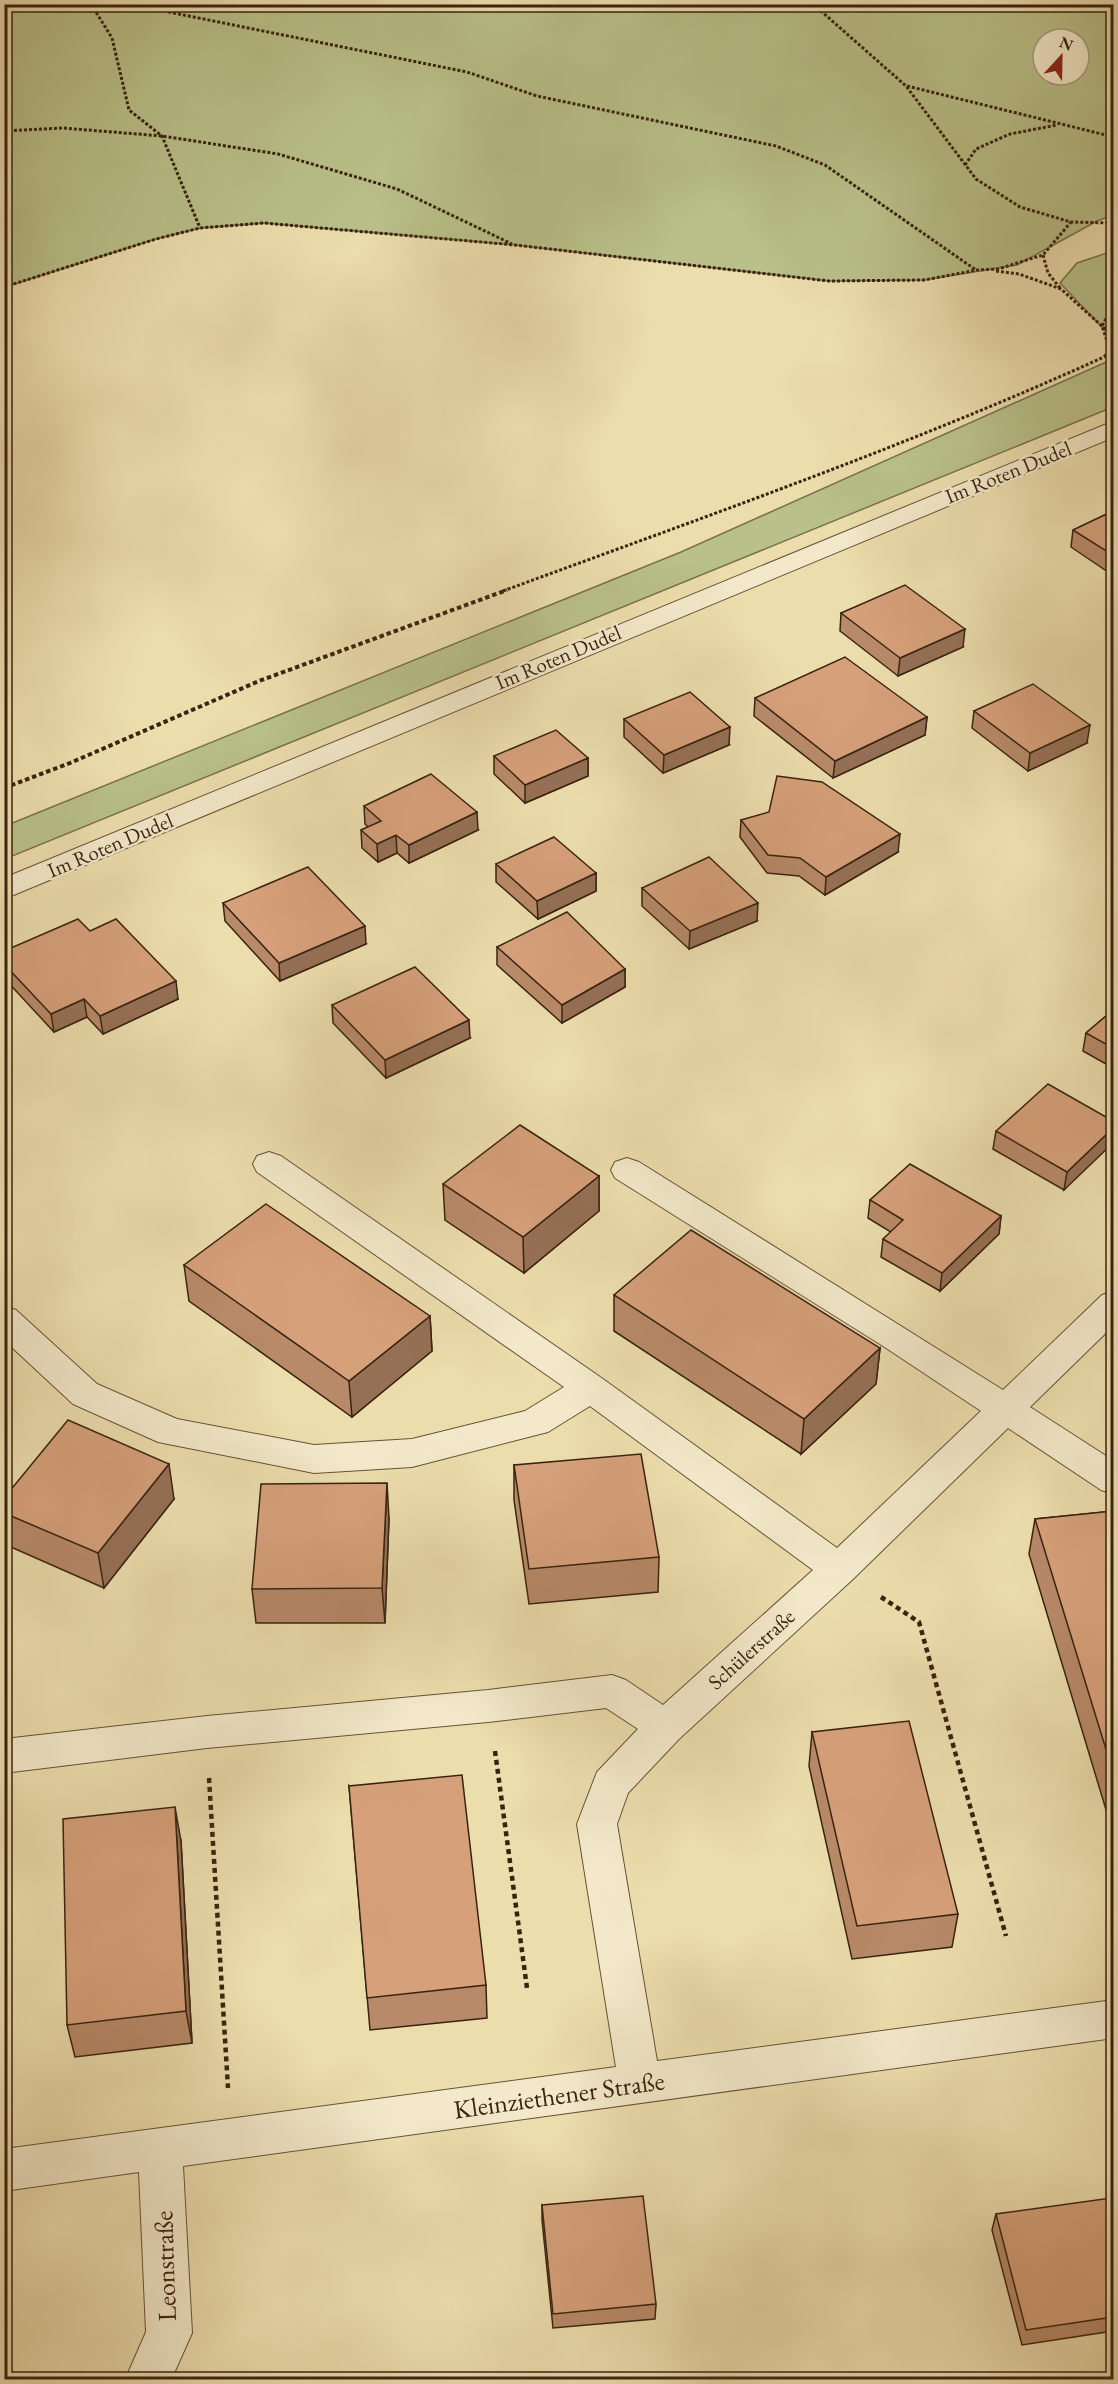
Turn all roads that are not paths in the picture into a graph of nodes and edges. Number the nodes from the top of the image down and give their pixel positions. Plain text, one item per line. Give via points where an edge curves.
1 (1113, 428) edge
2 (4, 889) edge
3 (269, 1164) dead end
4 (627, 1170) dead end
5 (1113, 1304) edge
6 (4, 1319) edge
7 (591, 1388) junction
8 (1005, 1409) junction
9 (1113, 1480) edge
10 (839, 1569) junction
11 (665, 1726) junction
12 (4, 1756) edge
13 (1113, 2019) edge
14 (640, 2084) junction
15 (160, 2149) junction
16 (4, 2170) edge
17 (148, 2379) edge

1 - 2 street, Im Roten Dudel
3 - 7 street
4 - 8 street
5 - 8 street, Schülerstraße
6 - 7 street via 85,1394 171,1432 314,1459 412,1453 535,1422
7 - 10 street
8 - 9 street
8 - 10 street, Schülerstraße
10 - 11 street, Schülerstraße
11 - 12 street via 612,1691
11 - 14 street, Schülerstraße via 610,1784 597,1824
13 - 14 street, Kleinziethener Straße
14 - 15 street, Kleinziethener Straße
15 - 16 street, Kleinziethener Straße
15 - 17 street, Leonstraße via 169,2333

